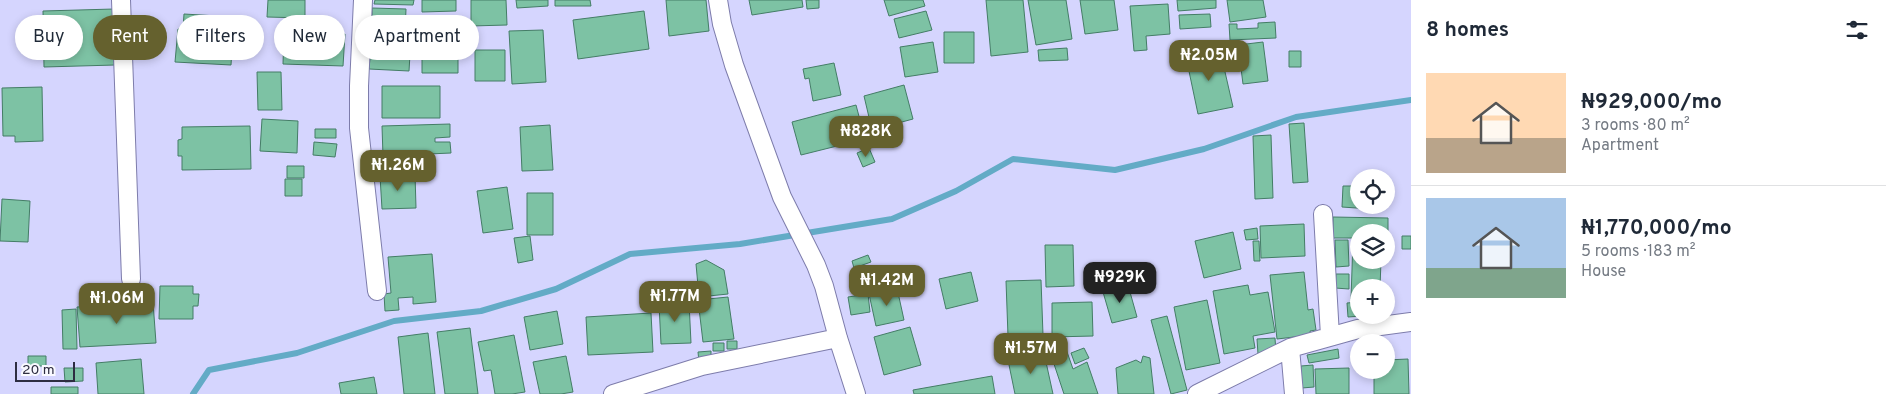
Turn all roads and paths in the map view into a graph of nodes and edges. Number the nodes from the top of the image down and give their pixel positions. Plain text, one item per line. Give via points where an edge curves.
1 (121, 0) edge
2 (362, 0) edge
3 (718, 0) edge
4 (1323, 214) dead end
5 (132, 279) dead end
6 (377, 291) dead end
7 (1411, 322) edge
8 (1330, 336) junction
9 (838, 338) junction
10 (1290, 348) junction
11 (613, 394) edge
12 (856, 394) edge
13 (1197, 394) edge
14 (1294, 394) edge

1 - 5 street
2 - 6 street via 359,128
3 - 9 street via 734,65 782,197 816,265
4 - 8 street
7 - 8 street
8 - 10 street
9 - 11 street via 719,362
9 - 12 street
10 - 13 street
10 - 14 street

